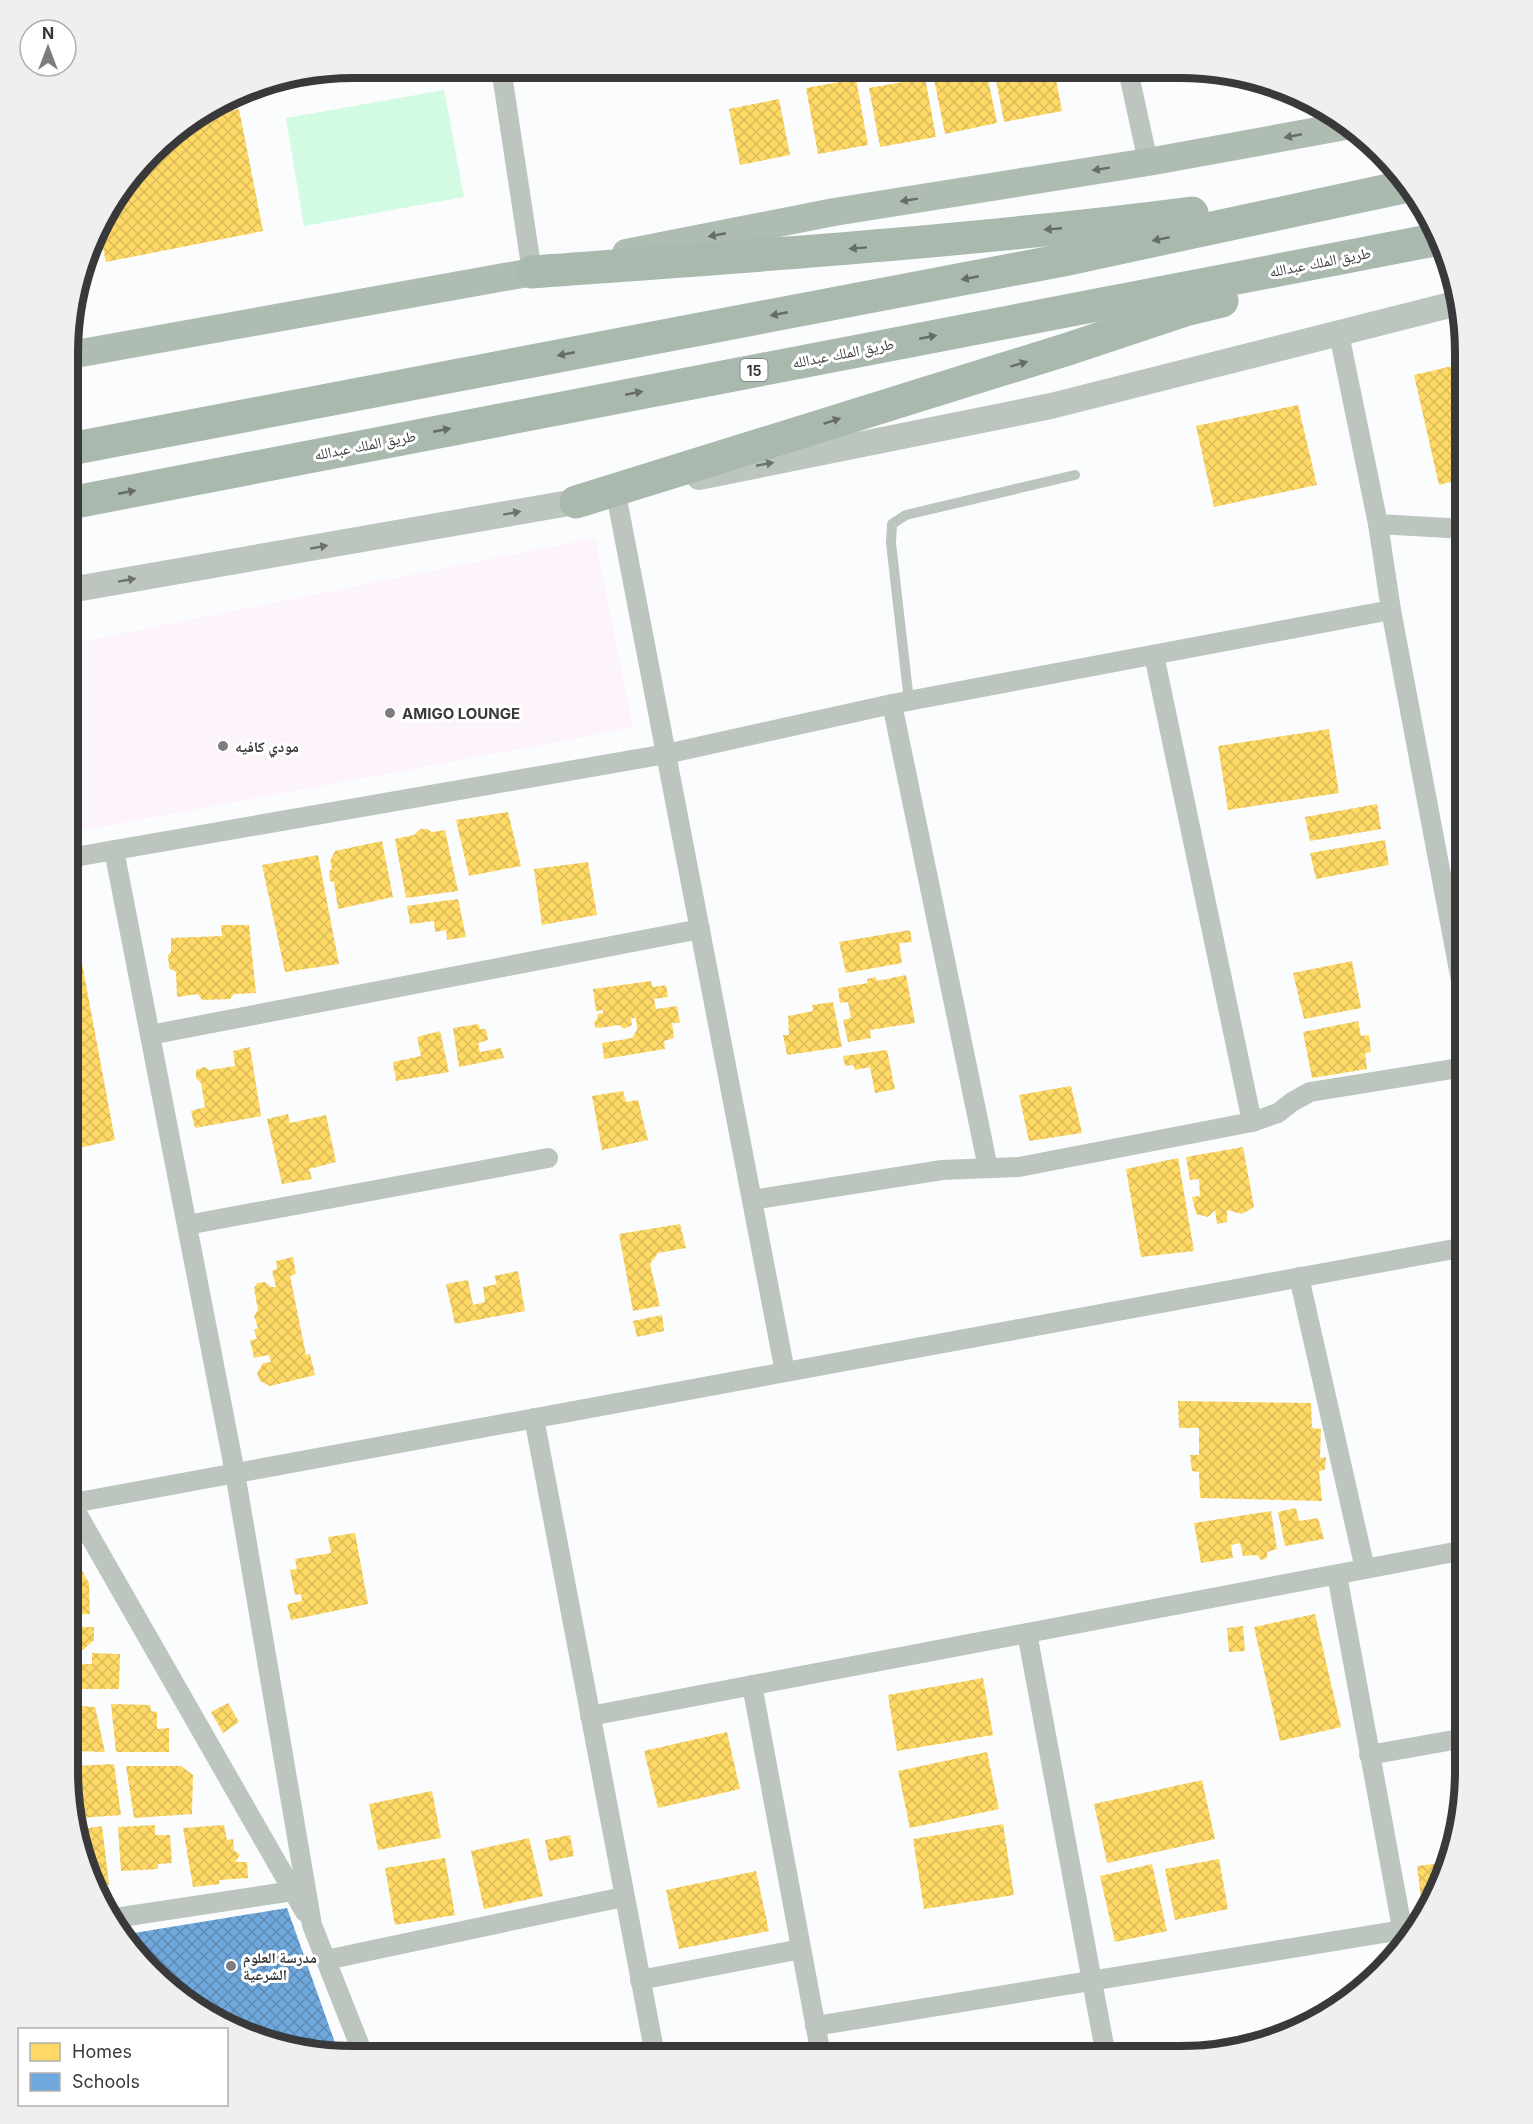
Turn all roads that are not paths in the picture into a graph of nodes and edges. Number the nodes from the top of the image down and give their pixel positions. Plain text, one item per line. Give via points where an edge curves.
1 (503, 78) edge
2 (1130, 78) edge
3 (1337, 127) edge
4 (1148, 162) junction
5 (1399, 187) edge
6 (1399, 188) edge
7 (1432, 242) edge
8 (1432, 243) edge
9 (532, 272) junction
10 (1451, 305) edge
11 (1339, 334) junction
12 (78, 354) edge
13 (78, 447) edge
14 (1075, 475) dead end
15 (616, 494) junction
16 (78, 501) edge
17 (576, 502) junction
18 (1378, 524) junction
19 (1455, 528) edge
20 (78, 589) edge
21 (1391, 610) junction
22 (1154, 655) junction
23 (900, 702) junction
24 (666, 754) junction
25 (114, 850) junction
26 (78, 856) edge
27 (1455, 882) edge
28 (1443, 884) junction
29 (700, 929) junction
30 (1455, 948) edge
31 (150, 1035) junction
32 (1455, 1069) edge
33 (1252, 1122) junction
34 (548, 1158) dead end
35 (988, 1168) junction
36 (752, 1200) junction
37 (187, 1225) junction
38 (1455, 1249) edge
39 (1299, 1277) junction
40 (785, 1372) junction
41 (534, 1418) junction
42 (235, 1473) junction
43 (78, 1502) edge
44 (78, 1520) edge
45 (1455, 1552) edge
46 (1365, 1569) junction
47 (1337, 1575) junction
48 (1027, 1633) junction
49 (752, 1685) junction
50 (590, 1716) junction
51 (1455, 1740) edge
52 (1370, 1755) junction
53 (293, 1891) junction
54 (623, 1897) junction
55 (120, 1917) edge
56 (312, 1925) junction
57 (1402, 1933) edge
58 (1398, 1938) edge
59 (801, 1949) junction
60 (326, 1960) junction
61 (640, 1980) junction
62 (1090, 1981) junction
63 (815, 2026) junction
64 (360, 2046) edge
65 (653, 2046) edge
66 (819, 2046) edge
67 (1104, 2046) edge

1 - 9 street
2 - 4 street
3 -> 4 main road
4 -> 9 main road via 834,212
5 -> 9 highway via 1102,224 870,247
6 -> 13 highway via 1063,260
16 -> 7 highway, طريق الملك عبدالله / 15
17 -> 8 highway via 1185,310
9 - 12 main road
10 - 11 street
15 -> 11 street via 1051,406
11 - 18 street
14 - 23 lane via 906,515 892,524
15 - 17 street
15 - 24 street
20 -> 17 street
18 - 19 street
18 - 21 street
21 - 22 street
21 - 28 street
22 - 23 street
22 - 33 street
23 - 24 street
23 - 35 street
24 - 25 street
24 - 29 street
25 - 26 street
25 - 31 street
27 - 28 street
28 - 30 street
29 - 31 street
29 - 36 street
31 - 37 street
32 - 33 street via 1310,1092 1278,1113
33 - 35 street via 1019,1167
34 - 37 street
35 - 36 street via 942,1170
36 - 40 street
37 - 42 street
38 - 39 street
39 - 40 street
39 - 46 street
40 - 41 street
41 - 42 street
41 - 50 street
42 - 43 street
42 - 56 street
44 - 53 street
45 - 46 street
46 - 47 street
47 - 48 street
47 - 52 street
48 - 49 street
48 - 62 street
49 - 50 street
49 - 59 street
50 - 54 street
51 - 52 street
52 - 57 street
53 - 55 street
53 - 56 street
54 - 60 street
54 - 61 street
56 - 60 street
58 - 62 street
59 - 61 street
59 - 63 street
60 - 64 street
61 - 65 street
62 - 63 street
62 - 67 street
63 - 66 street

